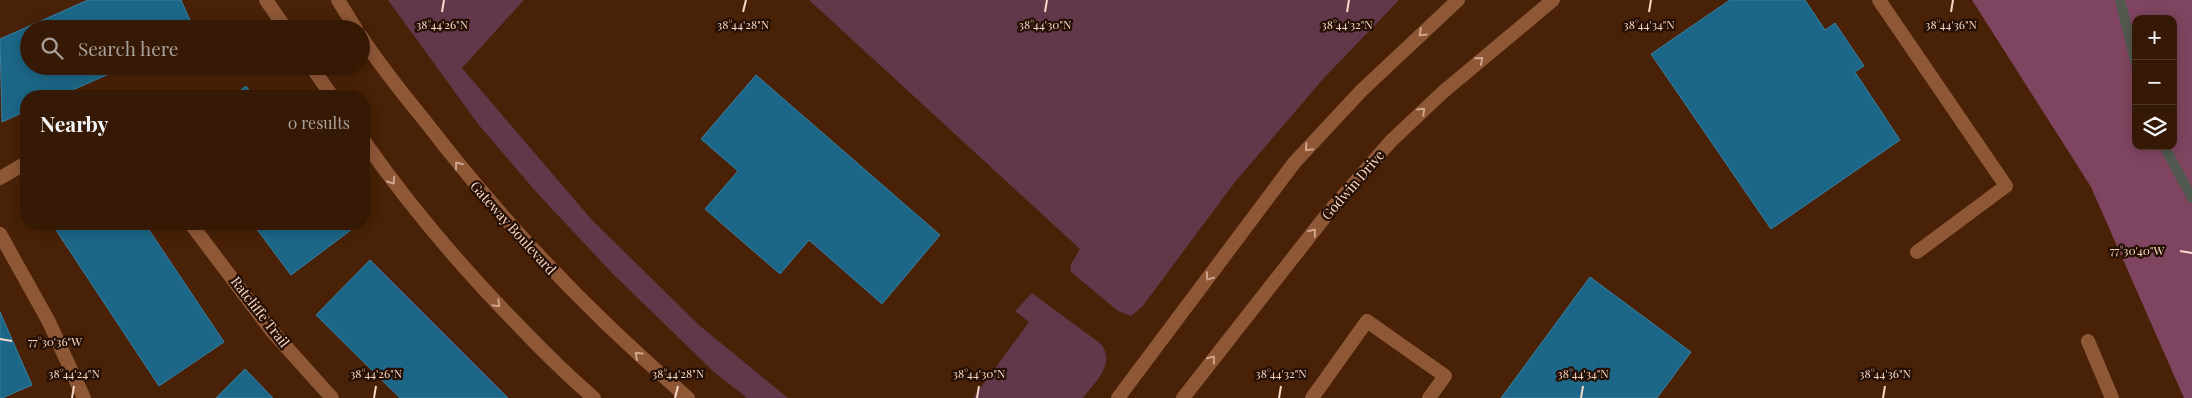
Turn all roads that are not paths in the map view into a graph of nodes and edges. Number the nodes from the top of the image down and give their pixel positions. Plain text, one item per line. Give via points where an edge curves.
1 (266, 0) edge
2 (338, 0) edge
3 (1458, 0) edge
4 (1552, 0) edge
5 (1879, 0) edge
6 (280, 20) edge
7 (350, 20) edge
8 (370, 48) edge
9 (317, 75) edge
10 (328, 90) edge
11 (370, 150) edge
12 (20, 166) edge
13 (0, 178) edge
14 (196, 230) edge
15 (0, 234) edge
16 (1917, 252) dead end
17 (2088, 341) dead end
18 (84, 398) edge
19 (332, 398) edge
20 (594, 398) edge
21 (688, 398) edge
22 (1118, 398) edge
23 (1183, 398) edge
24 (1312, 398) edge
25 (1429, 398) edge
26 (2112, 398) edge

1 - 6 street
2 - 7 street
3 -> 22 street via 1361,91 1294,163
23 -> 4 street, Godwin Drive via 1328,213 1391,141 1443,92
5 - 16 street via 2006,186
21 -> 8 street, Gateway Boulevard via 548,267 471,181
9 - 10 street
11 -> 20 street via 469,276
12 - 13 street
14 - 19 street, Ratcliffe Trail via 271,330
15 - 18 street via 48,320
17 - 26 street
24 - 25 street via 1368,321 1445,376

